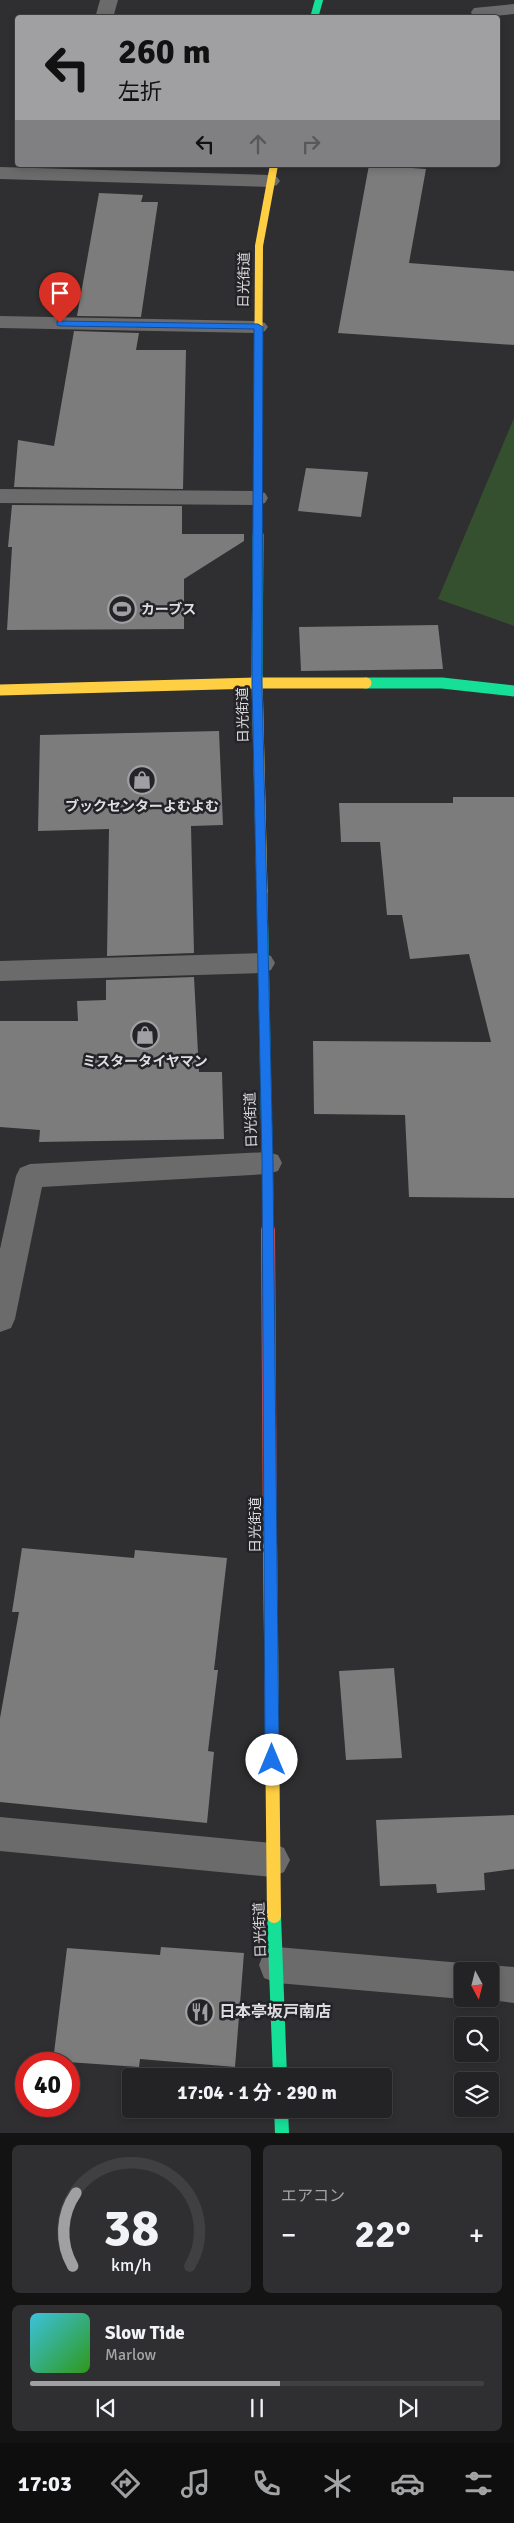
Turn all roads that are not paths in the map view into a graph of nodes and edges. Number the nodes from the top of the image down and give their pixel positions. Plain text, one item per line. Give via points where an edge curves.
1 (109, 0) edge
2 (319, 0) edge
3 (508, 0) edge
4 (514, 4) edge
5 (514, 9) edge
6 (105, 15) edge
7 (315, 15) edge
8 (481, 15) edge
9 (64, 170) edge
10 (0, 173) edge
11 (272, 173) edge
12 (0, 322) edge
13 (258, 327) junction
14 (0, 496) edge
15 (257, 498) junction
16 (257, 683) junction
17 (0, 690) edge
18 (514, 691) edge
19 (262, 964) junction
20 (0, 971) edge
21 (268, 1162) junction
22 (0, 1319) edge
23 (0, 1834) edge
24 (272, 1860) junction
25 (277, 1965) junction
26 (454, 1980) edge
27 (499, 1984) edge
28 (514, 1985) edge
29 (280, 2068) edge
30 (281, 2118) edge
31 (282, 2133) edge

1 - 6 street
2 - 7 street
3 - 4 street
5 - 8 street via 480,12
9 - 10 street
9 - 11 street
11 - 13 street, 日光街道 via 259,246
12 - 13 street
13 - 15 street, 日光街道
14 - 15 street
15 - 16 street, 日光街道
16 - 17 street
16 - 18 street via 442,683
16 - 19 street, 日光街道
19 - 20 street
19 - 21 street, 日光街道
21 - 22 street via 30,1176
21 - 24 street, 日光街道
23 - 24 street
24 - 25 street, 日光街道
25 - 26 street
25 - 29 street, 日光街道
27 - 28 street
30 - 31 street

